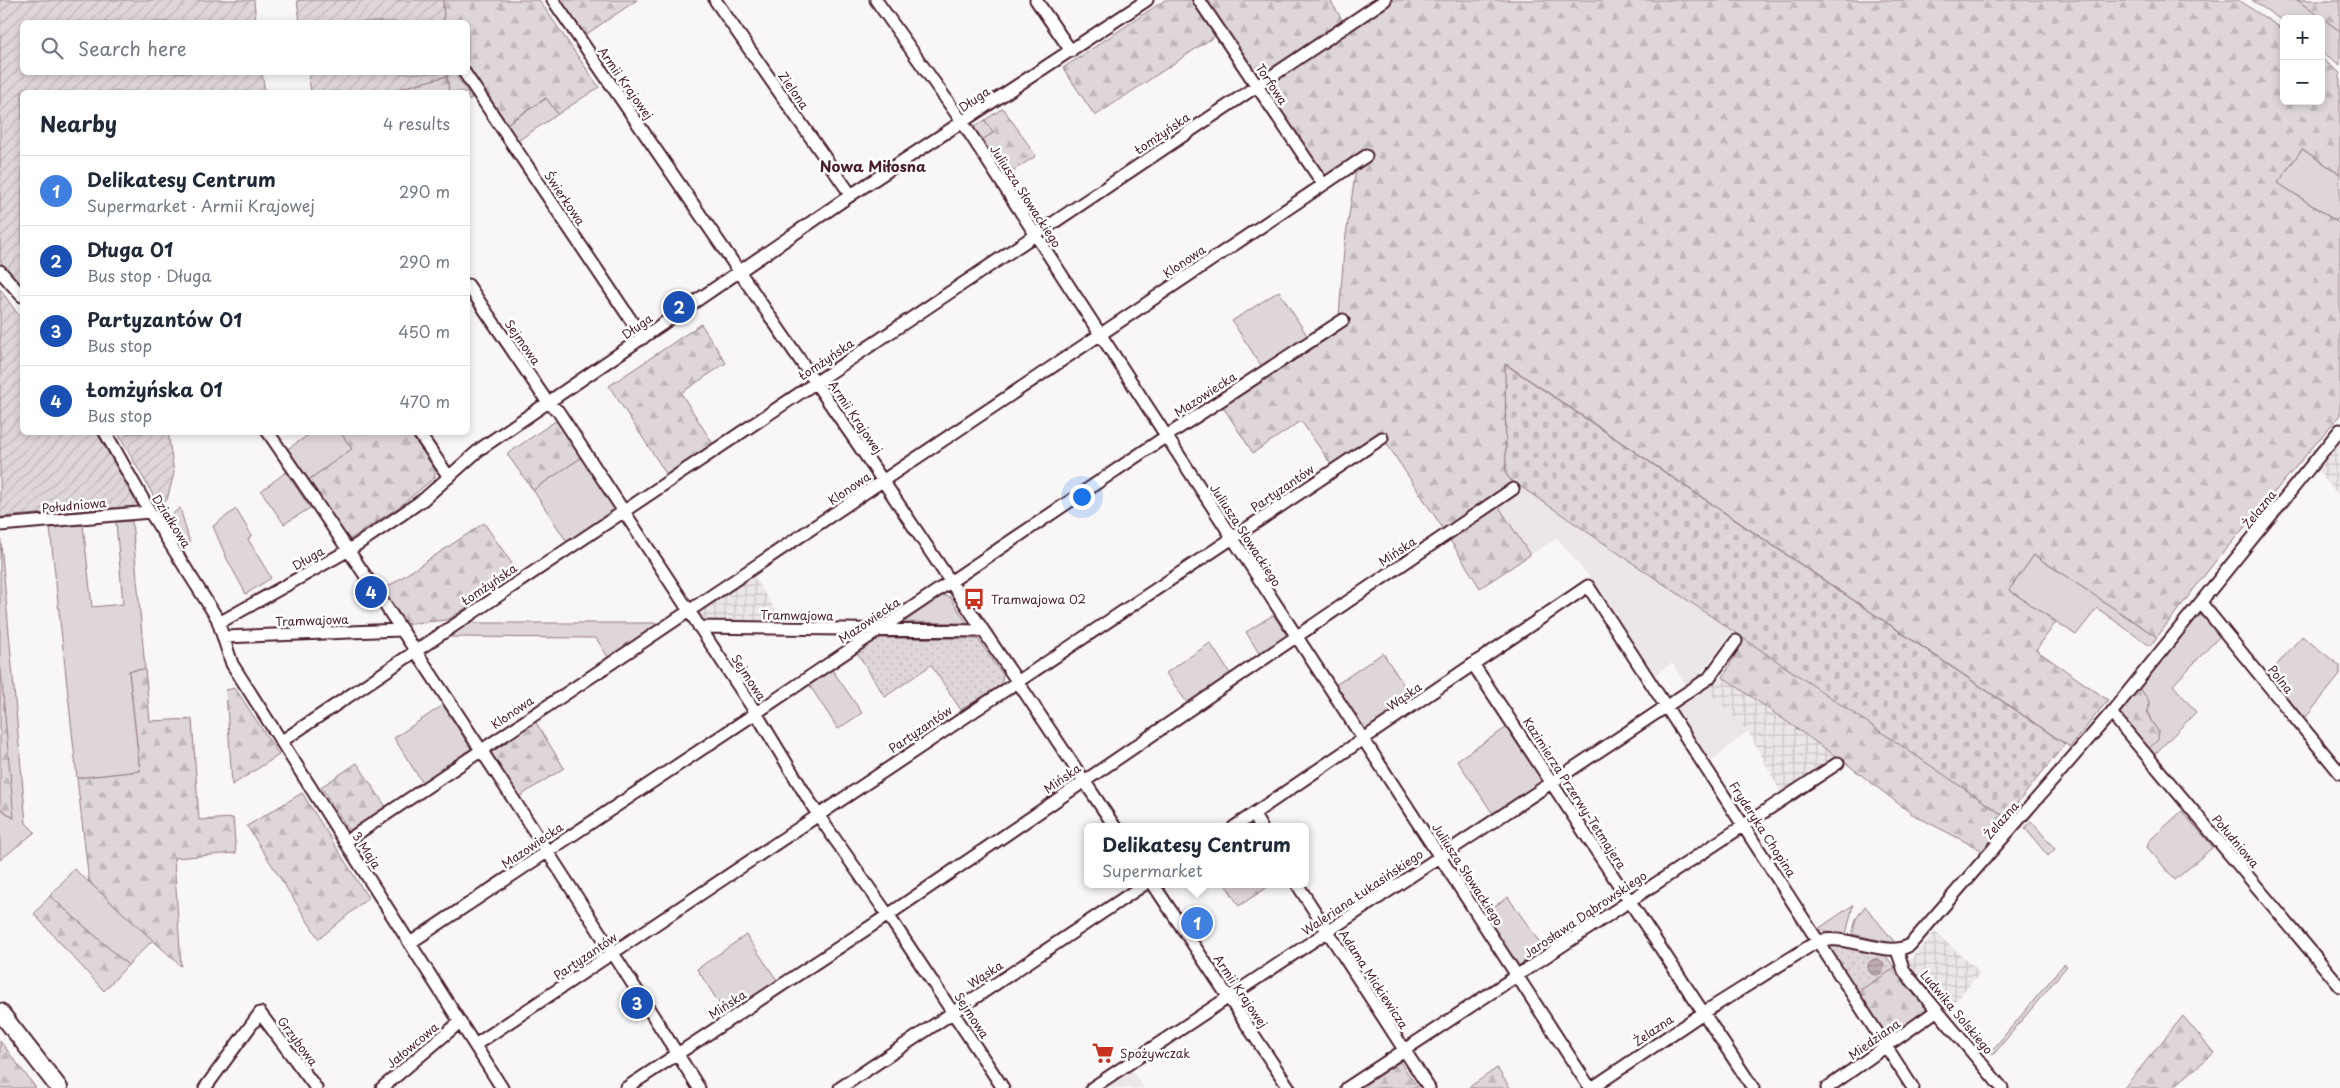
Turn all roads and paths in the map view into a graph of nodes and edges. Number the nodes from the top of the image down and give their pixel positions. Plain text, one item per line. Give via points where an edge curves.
1 (553, 0) edge
2 (714, 0) edge
3 (876, 0) edge
4 (1036, 0) edge
5 (1147, 0) edge
6 (1198, 0) edge
7 (1385, 0) edge
8 (1072, 51) junction
9 (466, 75) edge
10 (1257, 86) junction
11 (963, 123) junction
12 (1366, 156) dead end
13 (1323, 184) junction
14 (851, 195) junction
15 (1035, 235) junction
16 (0, 271) edge
17 (741, 272) junction
18 (470, 288) edge
19 (20, 294) edge
20 (1343, 320) dead end
21 (1099, 335) junction
22 (643, 338) junction
23 (816, 383) junction
24 (548, 403) junction
25 (2340, 430) edge
26 (107, 435) edge
27 (270, 435) edge
28 (420, 435) edge
29 (1165, 437) junction
30 (1382, 438) dead end
31 (449, 477) junction
32 (884, 481) junction
33 (1513, 489) dead end
34 (622, 511) junction
35 (150, 512) junction
36 (0, 525) edge
37 (1231, 539) junction
38 (349, 550) junction
39 (951, 581) junction
40 (1588, 586) joint
41 (2201, 603) junction
42 (689, 612) junction
43 (219, 622) junction
44 (699, 628) junction
45 (401, 630) junction
46 (983, 630) junction
47 (877, 631) junction
48 (224, 636) junction
49 (1297, 638) junction
50 (1736, 641) dead end
51 (416, 651) junction
52 (1473, 664) junction
53 (1017, 681) junction
54 (1666, 706) junction
55 (2110, 713) junction
56 (756, 714) junction
57 (1364, 739) junction
58 (282, 741) junction
59 (480, 750) junction
60 (1838, 763) dead end
61 (2340, 773) edge
62 (1084, 780) junction
63 (1551, 782) junction
64 (1253, 814) junction
65 (818, 815) junction
66 (1112, 823) edge
67 (1240, 823) edge
68 (1259, 823) edge
69 (1745, 825) junction
70 (346, 842) junction
71 (548, 851) junction
72 (1439, 856) junction
73 (1139, 888) edge
74 (1156, 888) edge
75 (1300, 888) edge
76 (1629, 900) junction
77 (888, 915) junction
78 (1327, 931) junction
79 (1818, 941) junction
80 (410, 943) junction
81 (1897, 950) junction
82 (614, 954) junction
83 (1516, 976) junction
84 (2340, 986) edge
85 (1229, 998) junction
86 (1936, 1011) junction
87 (0, 1012) edge
88 (953, 1012) junction
89 (1703, 1012) junction
90 (460, 1022) junction
91 (475, 1045) junction
92 (1886, 1048) junction
93 (1404, 1050) junction
94 (677, 1054) junction
95 (844, 1087) edge
96 (59, 1088) edge
97 (205, 1088) edge
98 (316, 1088) edge
99 (382, 1088) edge
100 (502, 1088) edge
101 (626, 1088) edge
102 (699, 1088) edge
103 (1003, 1088) edge
104 (1092, 1088) edge
105 (1289, 1088) edge
106 (1347, 1088) edge
107 (1429, 1088) edge
108 (1591, 1088) edge
109 (1753, 1088) edge
110 (1827, 1088) edge
111 (1912, 1088) edge
112 (2002, 1088) edge

1 - 17 street, Armii Krajowej
2 - 14 street, Zielona
3 - 11 street, Juliusza Słowackiego
4 - 8 street
5 - 8 street, Długa
6 - 10 street, Torfowa
7 - 10 street, Łomżyńska
8 - 11 street, Długa
9 - 22 street, Świerkowa
10 - 13 street, Torfowa
10 - 15 street, Łomżyńska
11 - 14 street, Długa
11 - 15 street, Juliusza Słowackiego
12 - 13 street, Klonowa
13 - 21 street, Klonowa
14 - 17 street, Długa
15 - 21 street, Juliusza Słowackiego
15 - 23 street, Łomżyńska
16 - 19 street
17 - 22 street, Długa
17 - 23 street, Armii Krajowej
18 - 24 street, Sejmowa
20 - 29 street, Mazowiecka
21 - 29 street, Juliusza Słowackiego
21 - 32 street, Klonowa
22 - 24 street, Długa
23 - 32 street, Armii Krajowej
23 - 34 street, Łomżyńska
24 - 31 street, Długa via 480,449
24 - 34 street, Sejmowa via 558,411
25 - 41 street, Żelazna
26 - 35 street, Działkowa
27 - 38 street
28 - 31 street
29 - 37 street, Juliusza Słowackiego
29 - 39 street, Mazowiecka
30 - 37 street, Partyzantów
31 - 38 street, Długa via 424,499
32 - 39 street, Armii Krajowej
32 - 42 street, Klonowa
33 - 49 street, Mińska
34 - 42 street, Sejmowa
34 - 51 street, Łomżyńska
35 - 36 street, Południowa
35 - 43 street, Działkowa
37 - 49 street, Juliusza Słowackiego
37 - 53 street, Partyzantów
38 - 43 street, Długa
38 - 45 street
39 - 46 street, Armii Krajowej
39 - 47 street, Mazowiecka
40 - 52 street, Wąska
40 - 54 street, Fryderyka Chopina
41 - 55 street, Żelazna
41 - 61 street, Polna
42 - 44 street, Sejmowa
42 - 59 street, Klonowa
43 - 48 street, 3 Maja
44 - 47 street, Tramwajowa
44 - 56 street, Sejmowa
45 - 48 street, Tramwajowa
45 - 51 street
46 - 47 street, Tramwajowa
46 - 53 street, Armii Krajowej
47 - 56 street, Mazowiecka
48 - 58 street, 3 Maja via 232,664
49 - 57 street, Juliusza Słowackiego
49 - 62 street, Mińska
50 - 54 street, Waleriana Łukasińskiego via 1710,678
51 - 58 street, Łomżyńska
51 - 59 street
52 - 57 street, Wąska
52 - 63 street, Kazimierza Przerwy-Tetmajera
53 - 62 street, Armii Krajowej
53 - 65 street, Partyzantów
54 - 63 street, Waleriana Łukasińskiego
54 - 69 street, Fryderyka Chopina
55 - 81 street, Żelazna via 1910,945
55 - 84 street, Południowa
56 - 65 street, Sejmowa
56 - 71 street, Mazowiecka
57 - 64 street, Wąska
57 - 72 street, Juliusza Słowackiego
58 - 70 street, 3 Maja
59 - 70 street, Klonowa
59 - 71 street
60 - 69 street, Jarosława Dąbrowskiego
62 - 66 street, Armii Krajowej
62 - 77 street, Mińska
63 - 72 street, Waleriana Łukasińskiego
63 - 76 street, Kazimierza Przerwy-Tetmajera
64 - 67 street, Wąska
64 - 68 street
65 - 77 street, Sejmowa
65 - 82 street, Partyzantów
69 - 76 street, Jarosława Dąbrowskiego
69 - 79 street, Fryderyka Chopina
70 - 80 street, 3 Maja
71 - 80 street, Mazowiecka
71 - 82 street
72 - 78 street, Waleriana Łukasińskiego
72 - 83 street, Juliusza Słowackiego
73 - 88 street, Wąska
74 - 85 street, Armii Krajowej
75 - 78 street, Adama Mickiewicza
76 - 83 street, Jarosława Dąbrowskiego
76 - 89 street, Kazimierza Przerwy-Tetmajera
77 - 88 street, Sejmowa
77 - 94 street, Mińska
78 - 85 street, Waleriana Łukasińskiego
78 - 93 street, Adama Mickiewicza
79 - 81 street via 1833,939
79 - 89 street, Żelazna
79 - 92 street, Fryderyka Chopina
80 - 90 street, 3 Maja
81 - 86 street, Ludwika Solskiego via 1904,971
82 - 91 street, Partyzantów
82 - 94 street
83 - 93 street, Jarosława Dąbrowskiego
83 - 108 street, Juliusza Słowackiego
85 - 104 street, Waleriana Łukasińskiego
85 - 105 street, Armii Krajowej
86 - 92 street, Miedziana
86 - 112 street, Ludwika Solskiego
87 - 96 main road
88 - 95 street, Wąska
88 - 103 street, Sejmowa
89 - 108 street, Żelazna
89 - 109 street, Kazimierza Przerwy-Tetmajera
90 - 91 street, 3 Maja
90 - 99 street, Jałowcowa
91 - 100 street, 3 Maja
92 - 110 street, Miedziana
92 - 111 street, Fryderyka Chopina
93 - 106 street, Jarosława Dąbrowskiego
93 - 107 street, Adama Mickiewicza
94 - 101 street, Mińska
94 - 102 street
97 - 98 street, Grzybowa via 260,1013

